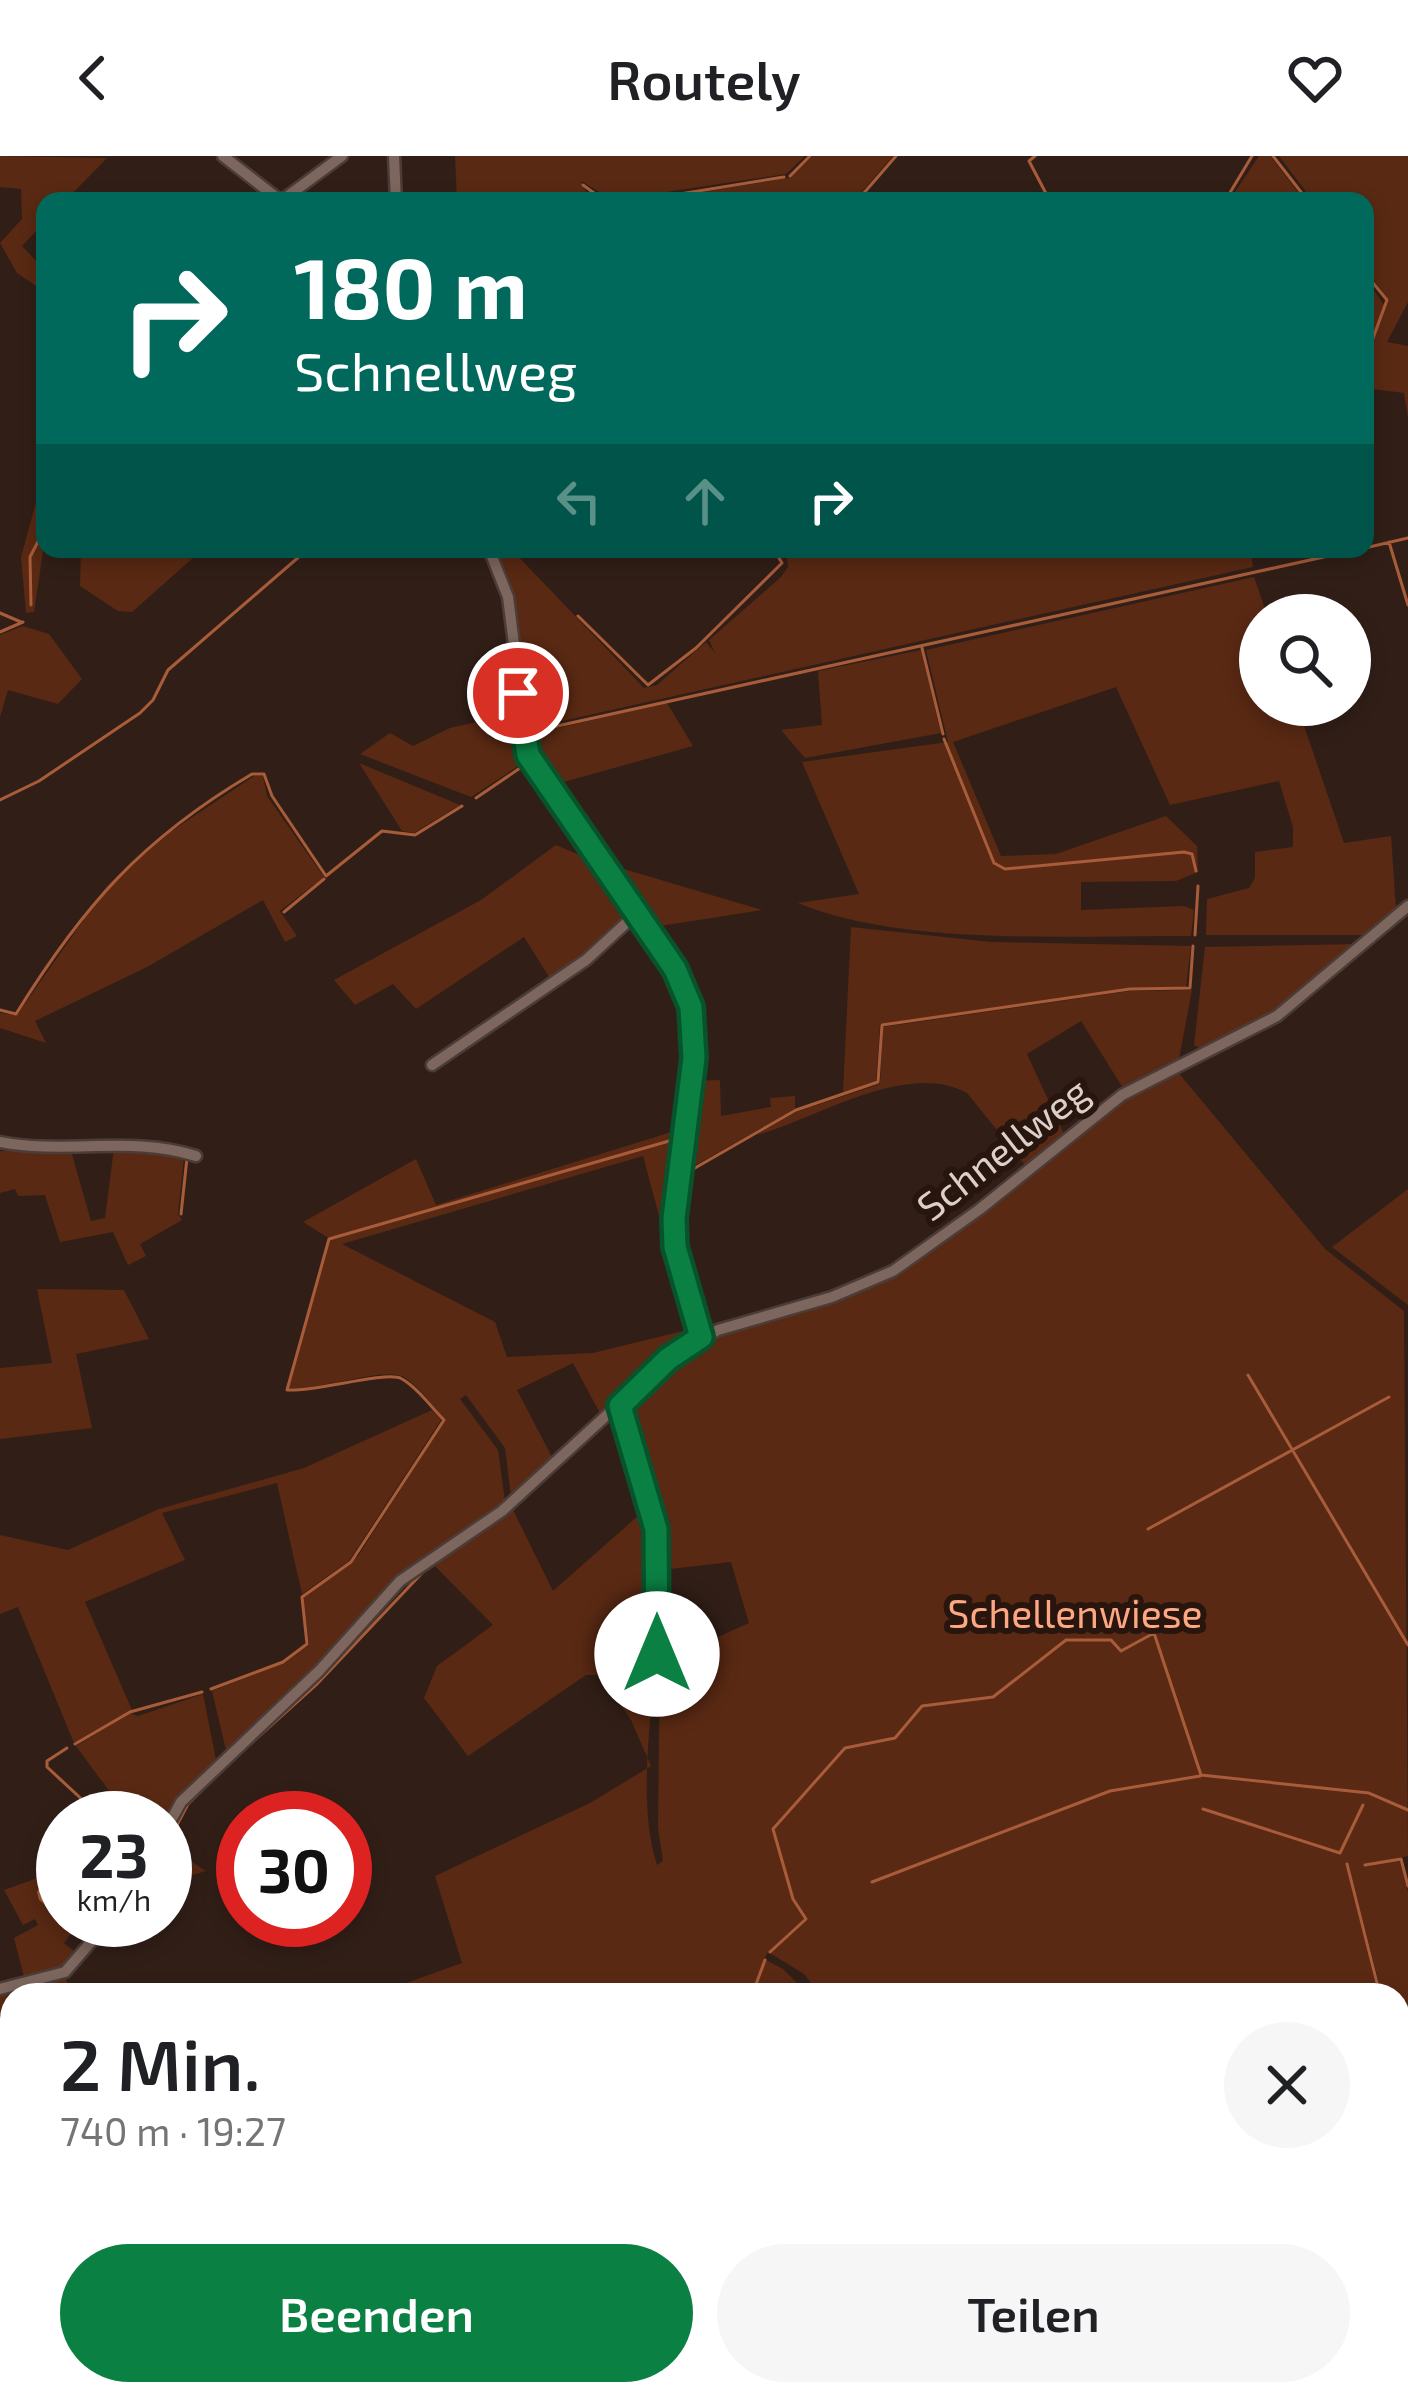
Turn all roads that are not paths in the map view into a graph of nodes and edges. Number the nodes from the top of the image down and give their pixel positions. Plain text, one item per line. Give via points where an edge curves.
1 (224, 156) edge
2 (342, 156) edge
3 (394, 156) edge
4 (270, 192) edge
5 (293, 192) edge
6 (396, 192) edge
7 (493, 558) edge
8 (1408, 906) edge
9 (637, 914) junction
10 (432, 1065) dead end
11 (0, 1142) edge
12 (196, 1156) dead end
13 (701, 1337) junction
14 (620, 1406) junction
15 (657, 1654) dead end
16 (192, 1792) edge
17 (86, 1947) edge
18 (23, 1983) edge

1 - 4 street
2 - 5 street
3 - 6 street
7 - 9 street via 508,597 528,755
8 - 13 street, Schnellweg via 1277,1016 1122,1095 892,1271
9 - 10 street via 586,960
9 - 13 street via 675,969 694,1026 674,1218
11 - 12 street via 145,1145
13 - 14 street, Schnellweg
14 - 15 street via 656,1529
14 - 16 street, Schnellweg via 502,1510 400,1581 320,1671
17 - 18 street via 64,1972

